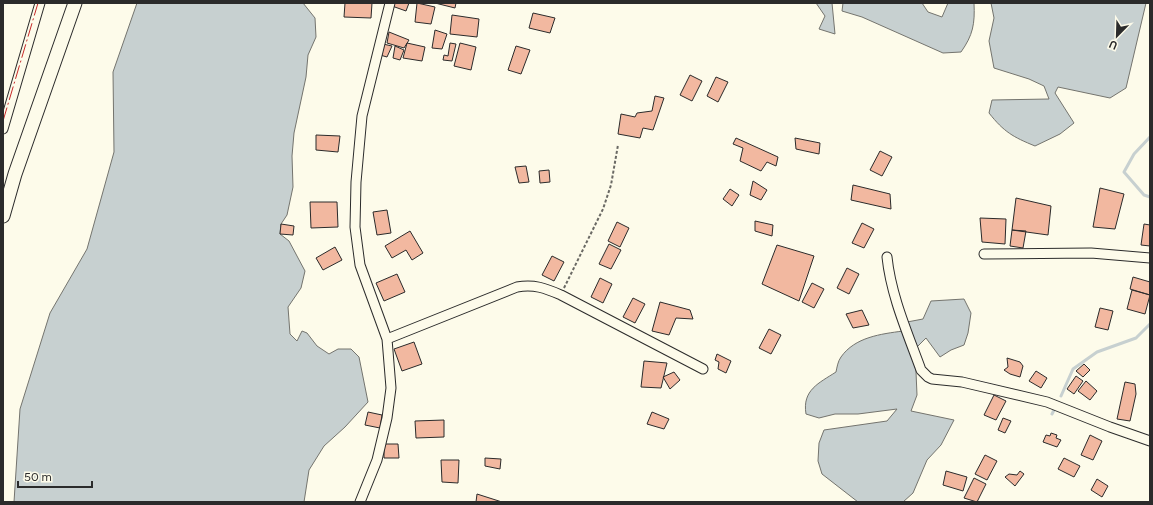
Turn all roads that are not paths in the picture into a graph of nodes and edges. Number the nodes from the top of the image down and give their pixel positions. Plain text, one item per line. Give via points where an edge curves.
1 (40, 3) edge
2 (75, 3) edge
3 (390, 3) edge
4 (3, 129) edge
5 (3, 216) edge
6 (984, 254) dead end
7 (887, 257) dead end
8 (1150, 258) edge
9 (387, 339) junction
10 (703, 370) dead end
11 (1150, 441) edge
12 (360, 502) edge

1 - 4 street
2 - 5 street via 15,174
3 - 9 street via 362,116 355,227 360,265
6 - 8 street via 1091,253
7 - 11 street via 889,274 904,320 922,370 928,377 962,382 1047,402
9 - 10 street via 517,287 542,286
9 - 12 street via 391,388 387,418 377,460

